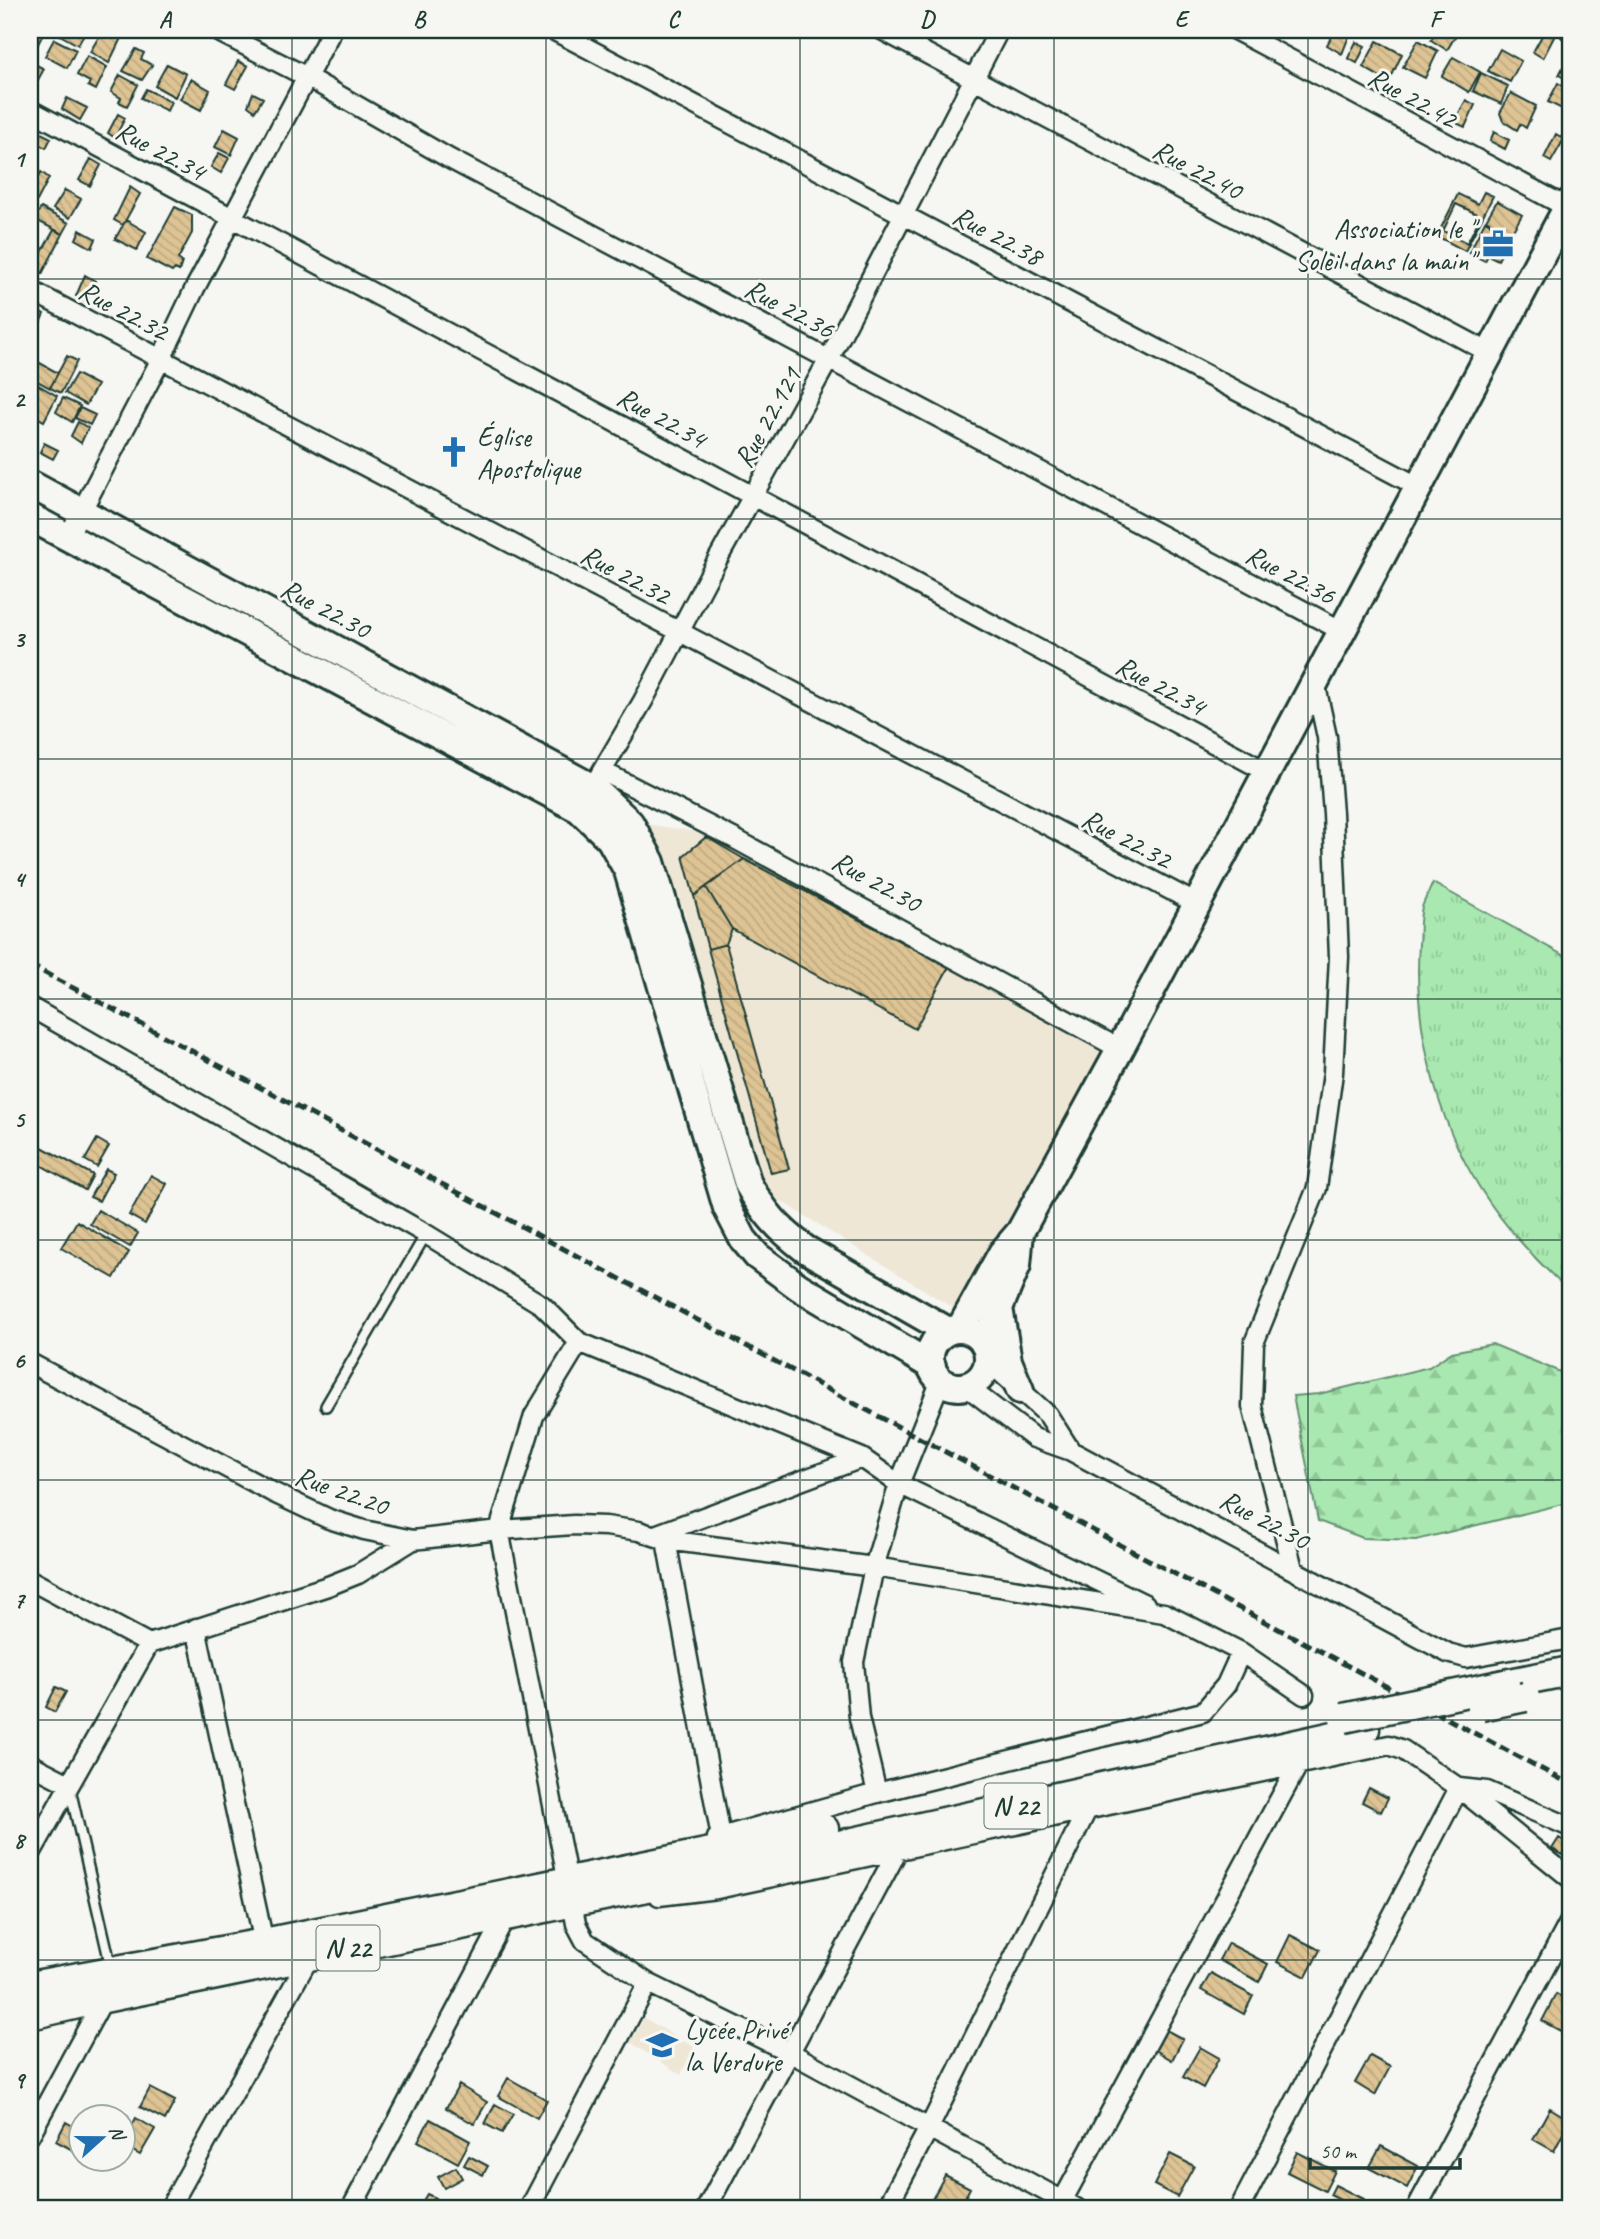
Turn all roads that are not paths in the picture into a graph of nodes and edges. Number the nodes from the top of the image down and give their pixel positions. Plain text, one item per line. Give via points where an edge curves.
1 (215, 30) edge
2 (332, 30) edge
3 (552, 30) edge
4 (882, 30) edge
5 (999, 30) edge
6 (1235, 30) edge
7 (307, 77) junction
8 (973, 78) junction
9 (30, 110) edge
10 (1569, 206) edge
11 (903, 215) junction
12 (233, 218) junction
13 (30, 290) edge
14 (1490, 353) junction
15 (161, 359) junction
16 (829, 359) junction
17 (30, 484) edge
18 (1419, 487) junction
19 (753, 497) junction
20 (81, 512) junction
21 (30, 517) edge
22 (68, 537) junction
23 (1342, 631) junction
24 (679, 632) junction
25 (1315, 682) junction
26 (1267, 772) junction
27 (591, 789) junction
28 (1197, 904) junction
29 (30, 1007) edge
30 (1120, 1049) junction
31 (1020, 1232) junction
32 (426, 1234) junction
33 (999, 1307) junction
34 (954, 1330) junction
35 (579, 1342) junction
36 (986, 1352) junction
37 (30, 1363) edge
38 (946, 1377) junction
39 (1020, 1390) junction
40 (326, 1406) dead end
41 (1071, 1451) junction
42 (862, 1458) junction
43 (899, 1483) junction
44 (499, 1530) junction
45 (660, 1537) junction
46 (413, 1540) junction
47 (874, 1567) junction
48 (1293, 1569) junction
49 (30, 1580) edge
50 (1164, 1613) junction
51 (196, 1628) junction
52 (1570, 1639) edge
53 (149, 1644) junction
54 (1241, 1652) junction
55 (1570, 1671) edge
56 (1570, 1688) edge
57 (1515, 1690) junction
58 (1304, 1695) dead end
59 (30, 1763) edge
60 (1298, 1765) junction
61 (69, 1784) junction
62 (1459, 1788) junction
63 (877, 1793) junction
64 (1087, 1810) junction
65 (1570, 1827) edge
66 (721, 1837) junction
67 (898, 1850) junction
68 (30, 1854) edge
69 (1570, 1878) edge
70 (570, 1892) junction
71 (506, 1916) junction
72 (1570, 1922) edge
73 (264, 1943) junction
74 (310, 1956) junction
75 (112, 1971) junction
76 (648, 1983) junction
77 (30, 1986) edge
78 (104, 1998) junction
79 (30, 2015) edge
80 (789, 2052) junction
81 (929, 2128) junction
82 (30, 2135) edge
83 (1066, 2207) edge
84 (169, 2209) edge
85 (351, 2209) edge
86 (529, 2209) edge
87 (706, 2209) edge
88 (886, 2209) edge
89 (1239, 2209) edge
90 (1416, 2209) edge

1 - 7 street, Rue 22.36
2 - 7 street
3 - 11 street, Rue 22.38
4 - 8 street, Rue 22.40
5 - 8 street, Rue 22.121
6 - 10 street, Rue 22.42
7 - 12 street
7 - 16 street, Rue 22.36 via 450,159
8 - 11 street, Rue 22.121
8 - 14 street, Rue 22.40
9 - 12 street, Rue 22.34
10 - 14 street
11 - 16 street, Rue 22.121
11 - 18 street, Rue 22.38
12 - 15 street
12 - 19 street, Rue 22.34
13 - 15 street, Rue 22.32
14 - 18 street
15 - 20 street
15 - 24 street, Rue 22.32
16 - 19 street, Rue 22.121
16 - 23 street, Rue 22.36
17 - 20 street, Rue 22.30
18 - 23 street
19 - 24 street, Rue 22.121
19 - 26 street, Rue 22.34
20 - 22 street
20 - 27 street, Rue 22.30
21 - 22 street, Rue 22.30
22 - 27 street, Rue 22.30
23 - 25 street
24 - 27 street, Rue 22.121
24 - 28 street, Rue 22.32
25 - 26 street
25 - 48 street via 1327,737 1333,813 1339,957 1333,1073 1317,1188 1254,1343 1252,1406
26 - 28 street
27 - 30 street, Rue 22.30 via 745,845
27 - 34 street via 630,823 651,862 748,1184 764,1212 805,1249
27 - 38 street via 628,871 727,1208 743,1239 757,1256 799,1287
28 - 30 street
29 - 32 street
30 - 31 street
31 - 33 street via 1017,1265
31 - 34 street
32 - 35 street via 542,1305
32 - 40 lane
33 - 36 street
33 - 39 street via 1007,1361
34 - 36 street via 974,1333
34 - 38 street via 936,1342 931,1357
35 - 42 street
35 - 44 street via 534,1416
36 - 38 street via 981,1377
36 - 39 street
37 - 46 street, Rue 22.20 via 329,1519
38 - 41 street, Rue 22.30 via 1034,1438
38 - 43 street
39 - 41 street via 1048,1415
41 - 48 street, Rue 22.30
42 - 43 street
42 - 45 street
43 - 47 street
43 - 50 street
44 - 45 street, Rue 22.20 via 606,1526
44 - 46 street, Rue 22.20
44 - 70 street
45 - 47 street, Rue 22.20
45 - 66 street
46 - 51 street via 358,1574
47 - 50 street, Rue 22.20
47 - 63 street via 854,1662 859,1718
48 - 52 street, Rue 22.30 via 1448,1653 1466,1658
49 - 53 street
50 - 54 street
51 - 53 street
51 - 73 street
53 - 61 street
54 - 58 street
54 - 63 street via 1226,1685 1203,1712
55 - 57 main road, N 22
56 - 57 main road, N 22
57 - 70 main road, N 22, bridge
59 - 61 street
60 - 62 street via 1389,1745 1403,1749
60 - 64 street
60 - 83 street
61 - 68 street
61 - 75 lane
62 - 65 street via 1488,1791
62 - 69 street
62 - 89 street
63 - 66 street
64 - 67 street
64 - 81 street
66 - 70 street via 654,1852
67 - 70 street via 675,1895
67 - 80 street
70 - 71 main road, N 22
70 - 73 main road, N 22
70 - 76 street via 576,1924 585,1941
71 - 74 main road, N 22
71 - 85 street
72 - 90 street
73 - 75 main road, N 22
74 - 78 main road, N 22
74 - 84 street
75 - 77 main road, N 22
76 - 80 street
76 - 86 street
78 - 79 main road, N 22
78 - 82 street
80 - 81 street
80 - 87 street
81 - 83 street
81 - 88 street

